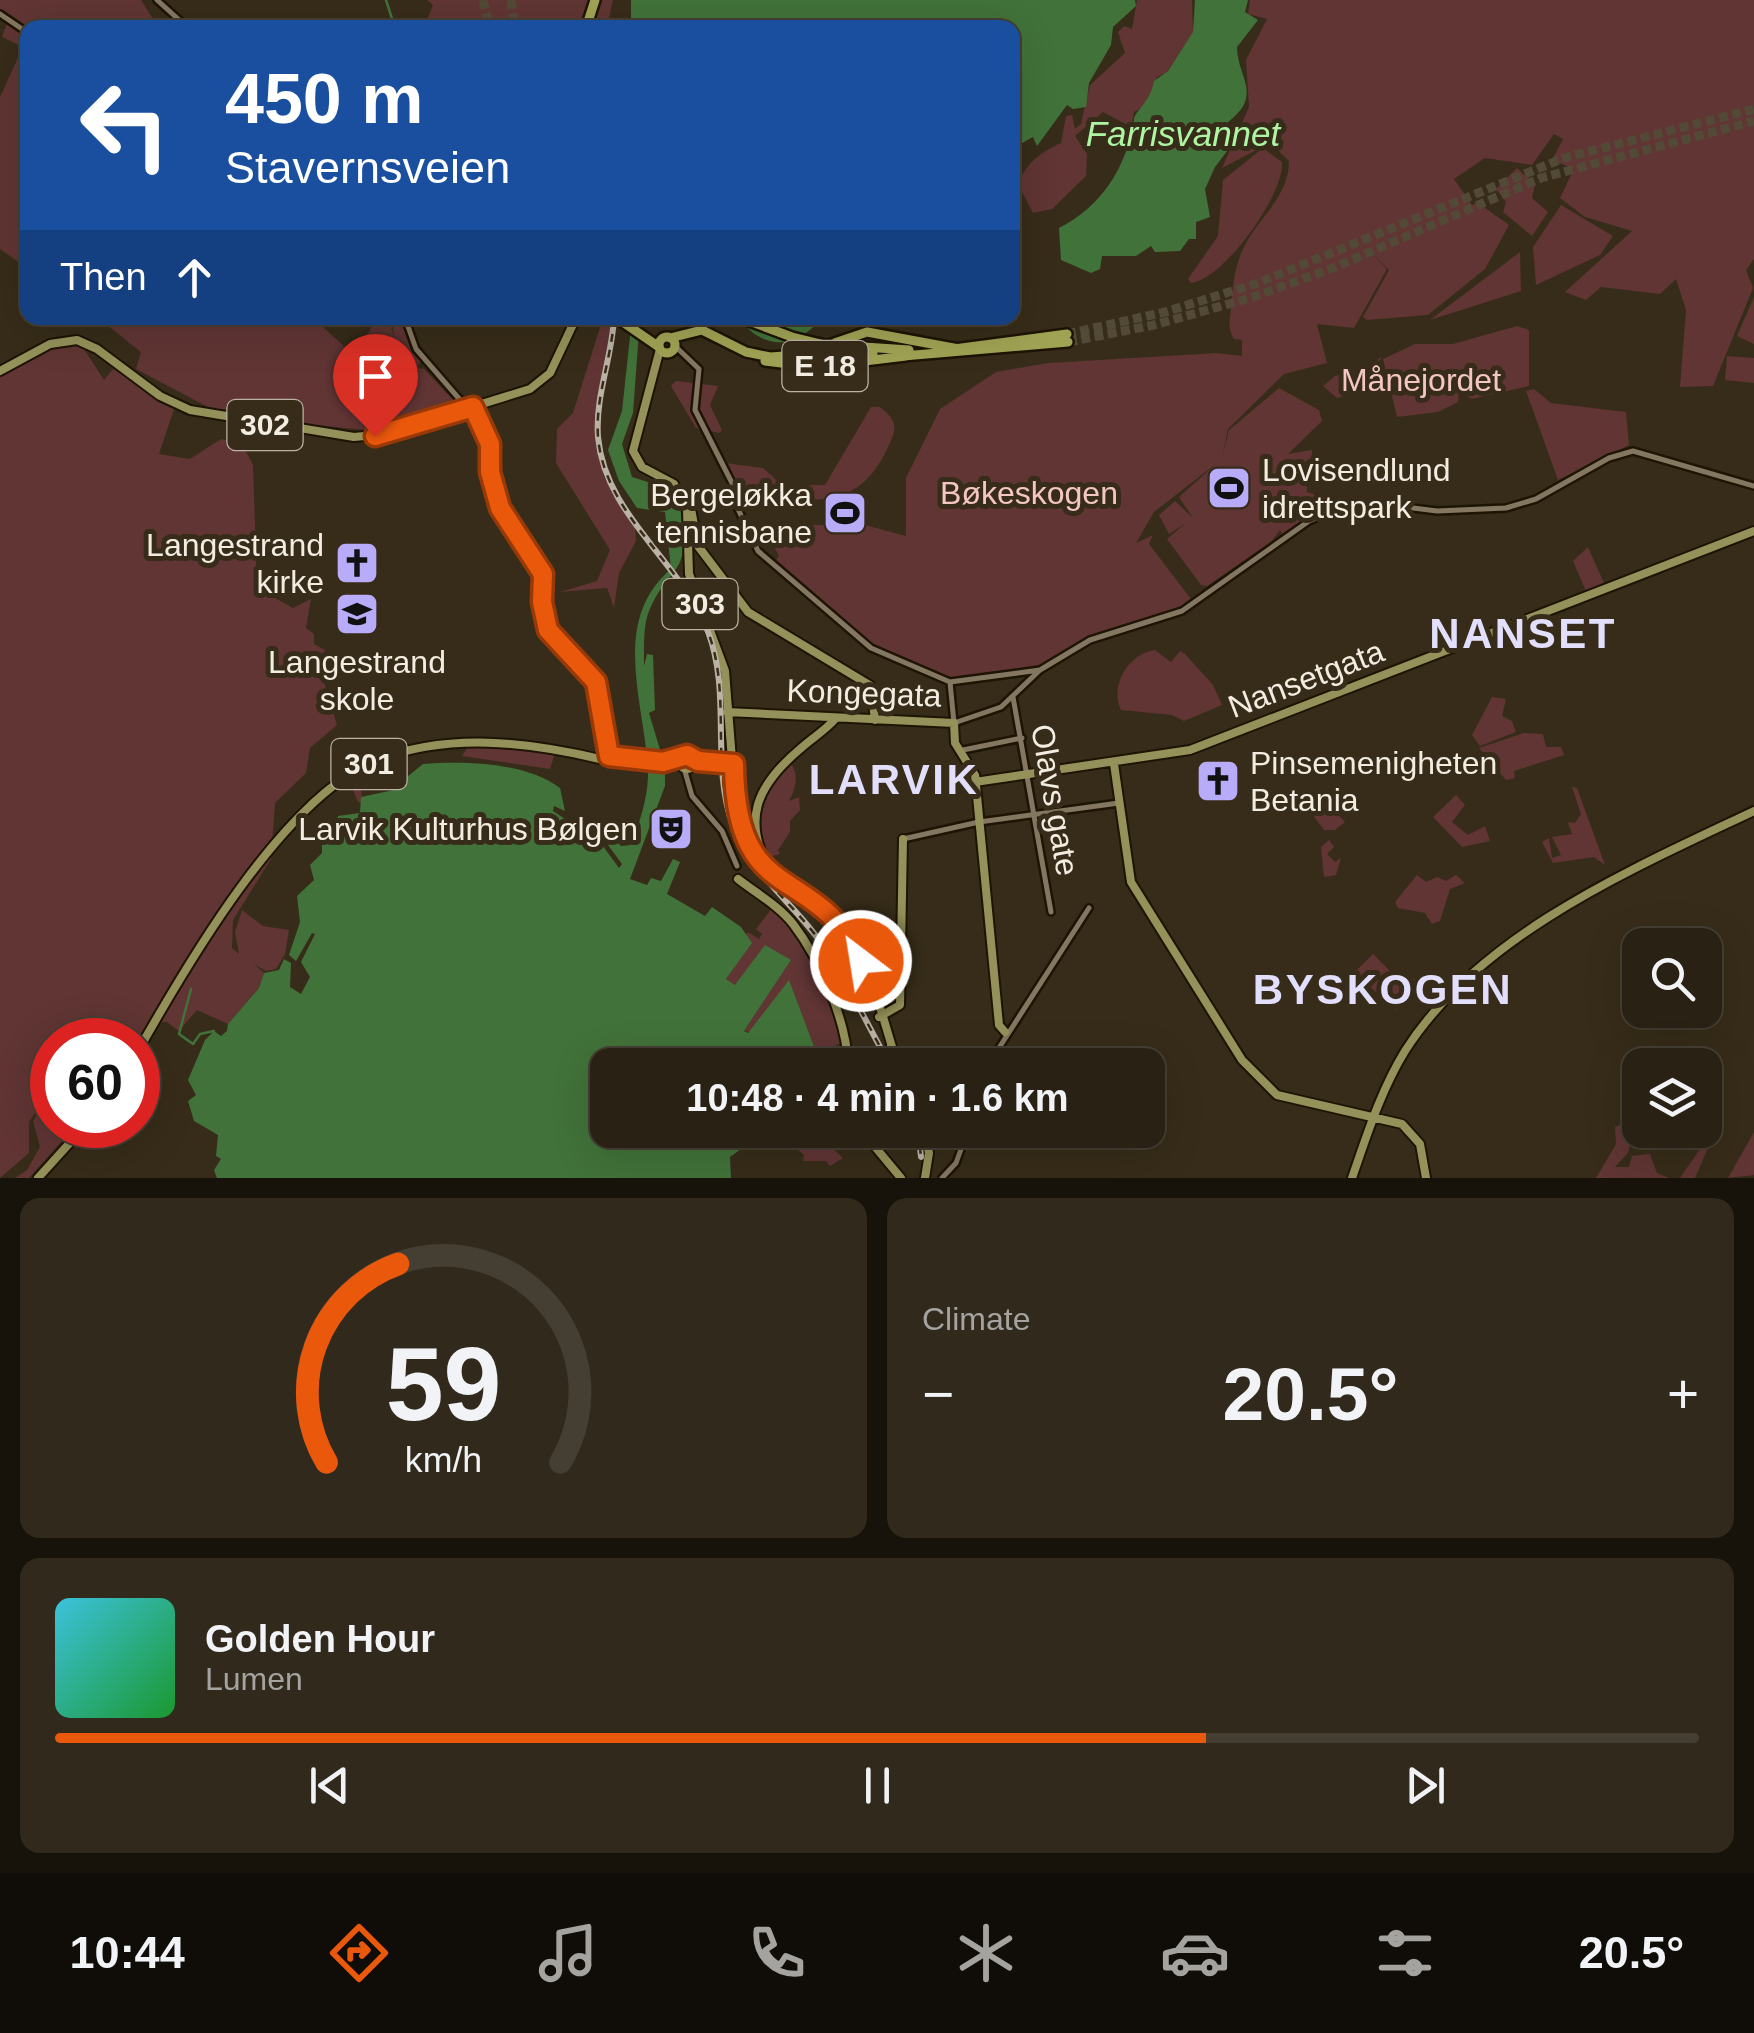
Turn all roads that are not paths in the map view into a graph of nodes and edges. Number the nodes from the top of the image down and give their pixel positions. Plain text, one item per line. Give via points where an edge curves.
1 (157, 0) edge
2 (179, 20) edge
3 (407, 325) edge
4 (573, 325) edge
5 (629, 325) edge
6 (636, 325) edge
7 (759, 325) edge
8 (777, 325) edge
9 (665, 346) junction
10 (846, 347) junction
11 (958, 348) junction
12 (906, 356) junction
13 (0, 371) edge
14 (470, 408) junction
15 (1754, 486) edge
16 (682, 495) junction
17 (1754, 531) edge
18 (1040, 670) junction
19 (950, 682) junction
20 (1013, 697) junction
21 (728, 712) junction
22 (836, 718) junction
23 (875, 720) junction
24 (954, 723) junction
25 (1022, 738) junction
26 (962, 750) junction
27 (605, 756) junction
28 (687, 764) junction
29 (731, 764) junction
30 (1114, 764) junction
31 (1028, 775) junction
32 (975, 782) junction
33 (1120, 802) junction
34 (1754, 811) edge
35 (1035, 814) junction
36 (979, 822) junction
37 (903, 839) joint
38 (764, 864) junction
39 (737, 866) dead end
40 (738, 879) dead end
41 (1089, 908) dead end
42 (1051, 912) dead end
43 (880, 1016) junction
44 (158, 1018) edge
45 (1003, 1036) junction
46 (845, 1048) edge
47 (892, 1048) edge
48 (997, 1048) edge
49 (1375, 1115) junction
50 (68, 1148) edge
51 (876, 1148) edge
52 (928, 1148) edge
53 (961, 1148) edge
54 (41, 1178) edge
55 (901, 1178) edge
56 (923, 1178) edge
57 (942, 1178) edge
58 (1352, 1178) edge
59 (1426, 1178) edge

1 - 2 street
3 - 14 street via 416,349
4 - 14 main road, 302 via 551,370 534,387
5 - 9 highway
6 - 9 highway, E 18
7 - 10 highway, E 18, bridge
8 - 10 highway, E 18, bridge
9 - 11 highway, E 18 via 702,330 746,352 776,358 867,332
9 - 12 highway, E 18 via 700,334 752,358 795,366
9 - 16 main road via 634,454
9 - 19 street via 700,372 695,410 753,542 772,566 871,648
10 - 11 highway, E 18
10 - 12 highway, E 18
11 - 12 highway, E 18 via 1068,338
13 - 14 main road, 302 via 50,344 76,340 164,398 220,418 365,437
14 - 27 main road via 490,444 496,498 543,574 552,638 596,682
15 - 18 street via 1633,451 1512,506 1437,511 1348,505 1309,521 1182,611 1090,640
16 - 21 main road, 303 via 688,574 722,657
16 - 23 main road via 689,498 698,546 755,618 871,686
17 - 30 main road, Nansetgata via 1194,749
18 - 19 street
18 - 20 street, Kongegata
19 - 24 street
20 - 24 street, Kongegata via 1002,708
20 - 25 street, Olavs gate
21 - 22 main road, Kongegata
21 - 29 main road, 303
22 - 23 main road, Kongegata
22 - 38 main road via 782,766 756,806 753,834
23 - 24 main road, Kongegata
24 - 26 main road via 955,744
25 - 26 street
25 - 31 street, Olavs gate
26 - 32 main road
27 - 28 main road, 301
27 - 44 main road, 301 via 476,742 387,757 358,770 262,860
28 - 29 main road, 301
28 - 39 street via 694,800 722,831
29 - 38 main road, 303 via 744,840
30 - 31 main road, Nansetgata
30 - 33 main road
31 - 32 main road, Nansetgata
31 - 35 street, Olavs gate
32 - 36 main road
33 - 35 street
33 - 49 main road via 1134,887 1250,1070 1286,1098
34 - 49 main road via 1586,895 1472,975 1408,1046
35 - 36 street
35 - 42 street, Olavs gate
36 - 37 street
36 - 45 main road
37 - 43 main road via 900,1004
38 - 43 main road via 848,936
40 - 46 main road via 785,916 804,941
41 - 45 street
43 - 47 main road
45 - 48 street
49 - 58 main road
49 - 59 main road via 1416,1136
50 - 54 main road
51 - 55 main road
52 - 56 main road
53 - 57 street

